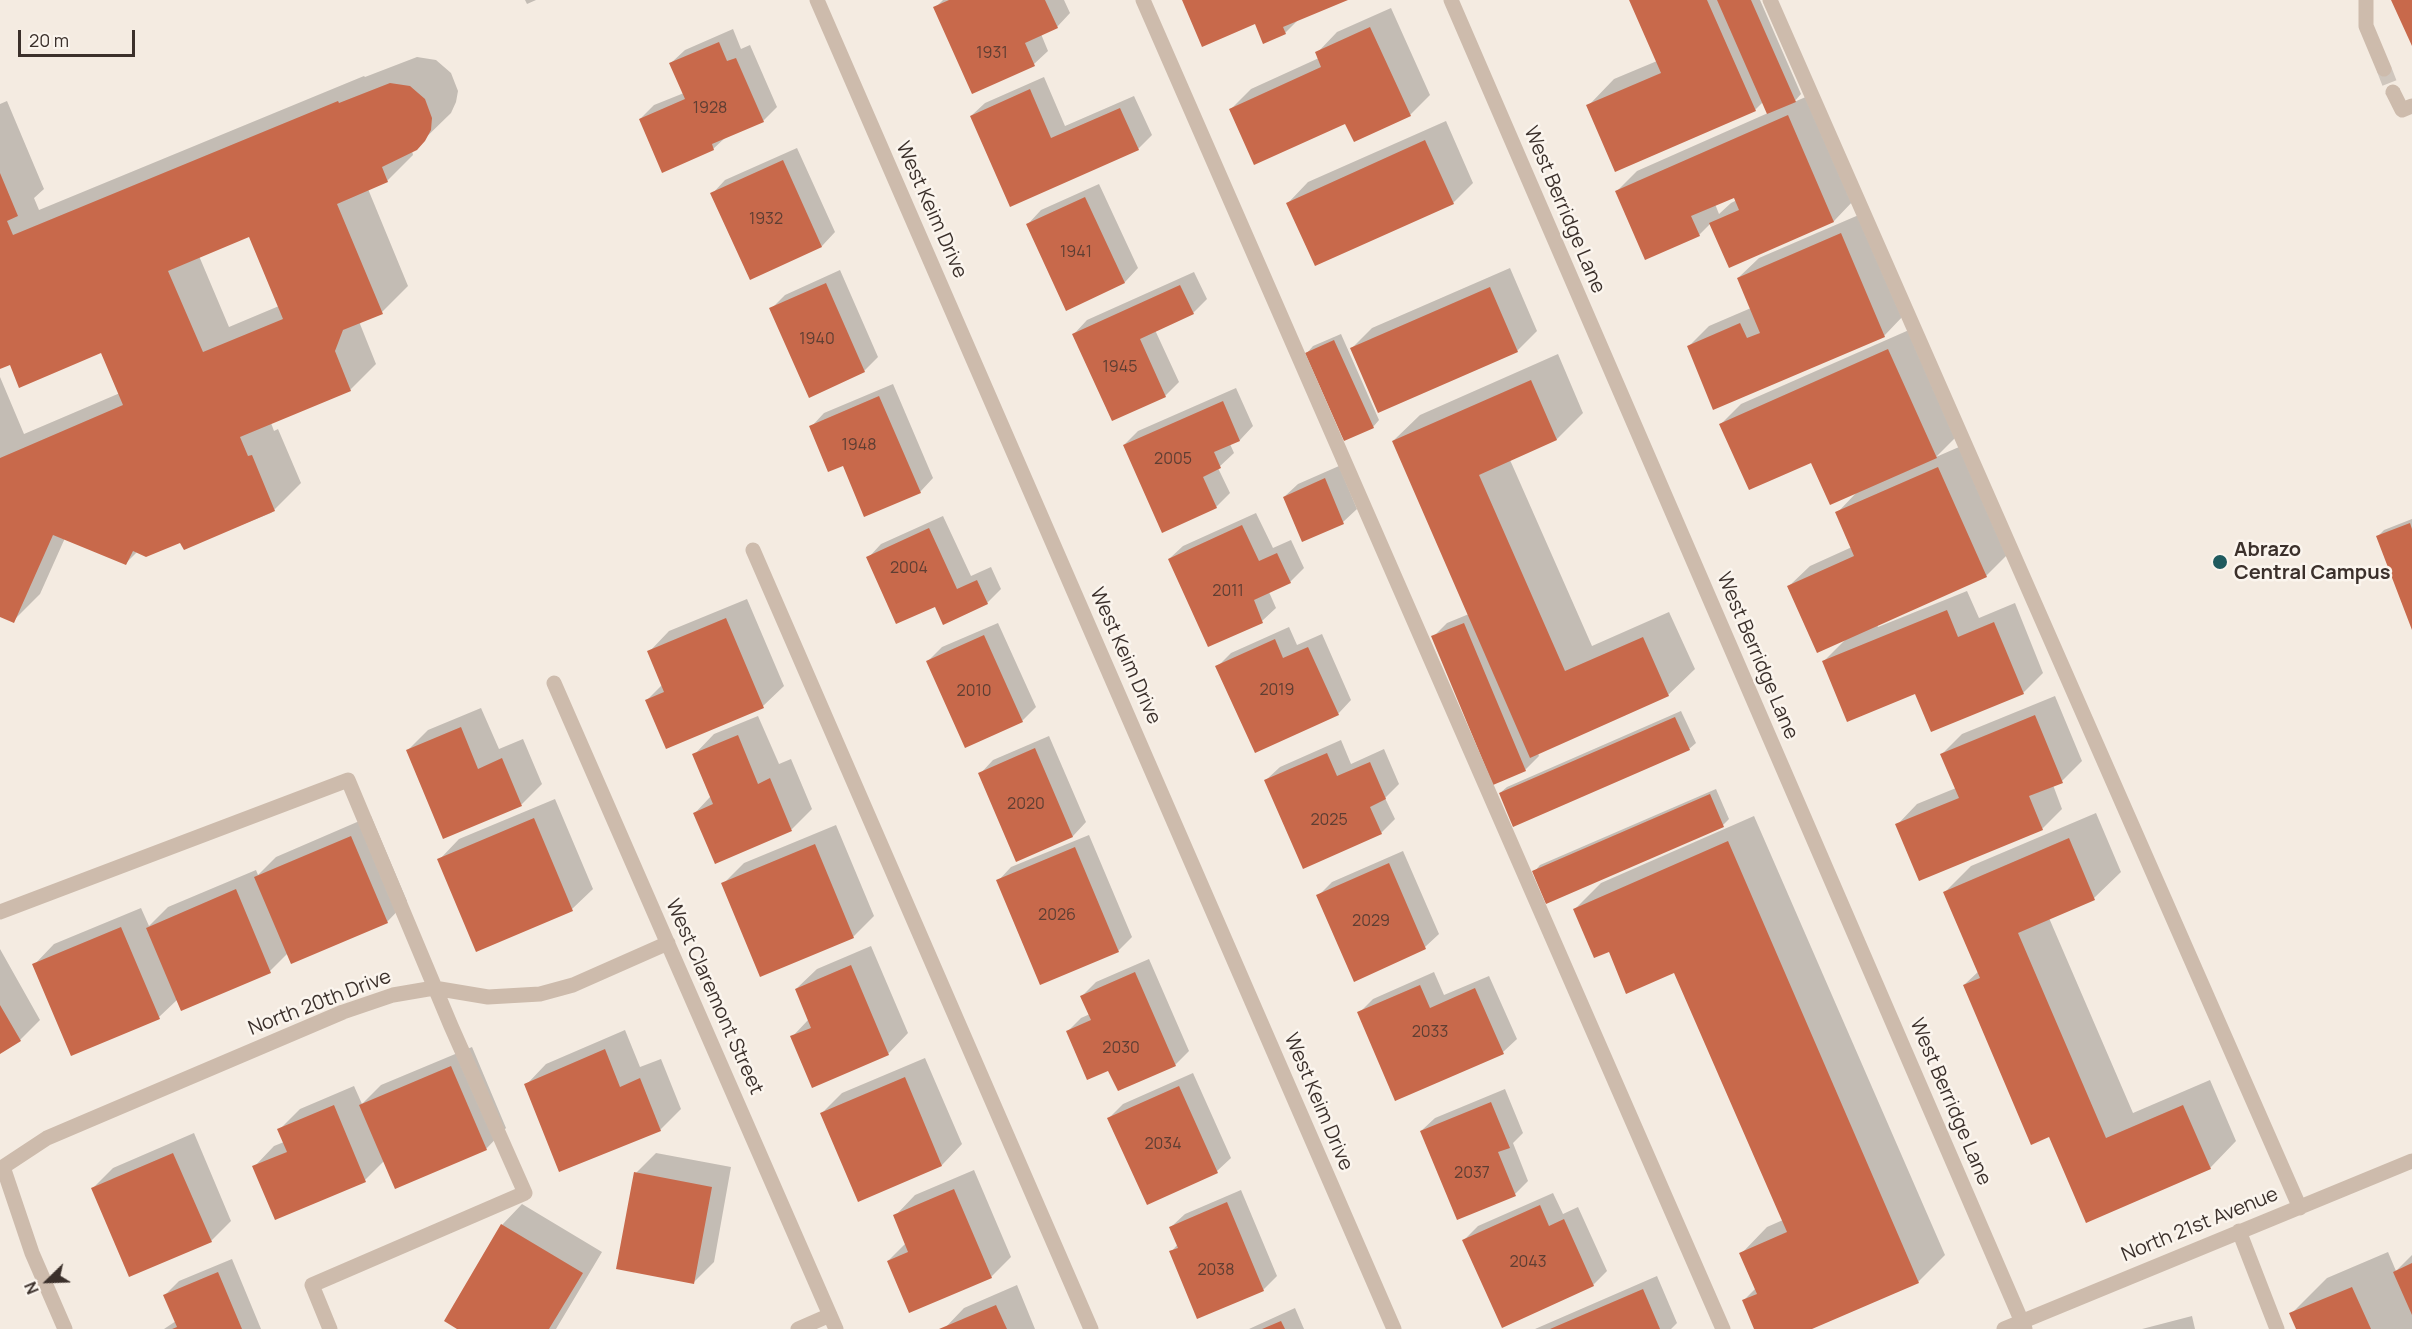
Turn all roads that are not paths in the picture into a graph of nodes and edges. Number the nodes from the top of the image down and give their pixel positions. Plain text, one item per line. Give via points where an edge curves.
1 (817, 0) edge
2 (1143, 0) edge
3 (1451, 0) edge
4 (1770, 0) edge
5 (2366, 0) edge
6 (2384, 69) tunnel mouth
7 (2393, 92) tunnel mouth
8 (2412, 106) edge
9 (753, 550) dead end
10 (554, 683) dead end
11 (0, 912) edge
12 (668, 943) junction
13 (434, 988) junction
14 (2412, 1161) edge
15 (2300, 1208) junction
16 (2239, 1231) junction
17 (833, 1322) edge
18 (2024, 1325) edge
19 (65, 1329) edge
20 (330, 1329) edge
21 (798, 1329) edge
22 (1091, 1329) edge
23 (1394, 1329) edge
24 (1723, 1329) edge
25 (2004, 1329) edge
26 (2277, 1329) edge

1 - 23 street, West Keim Drive
2 - 24 street
3 - 18 street, West Berridge Lane
4 - 15 street
5 - 6 street via 2366,26
7 - 8 street via 2402,110
9 - 22 street
10 - 12 street, West Claremont Street
11 - 13 street via 348,780
12 - 13 street, North 20th Drive via 573,985 540,994 488,997
12 - 17 street, West Claremont Street
13 - 19 street, North 20th Drive via 393,995 343,1012 47,1138 3,1167 32,1254
13 - 20 street via 525,1193 312,1285
14 - 15 street, North 21st Avenue
15 - 16 street, North 21st Avenue
16 - 18 street, North 21st Avenue
16 - 26 street
17 - 21 street
18 - 25 street, North 21st Avenue

